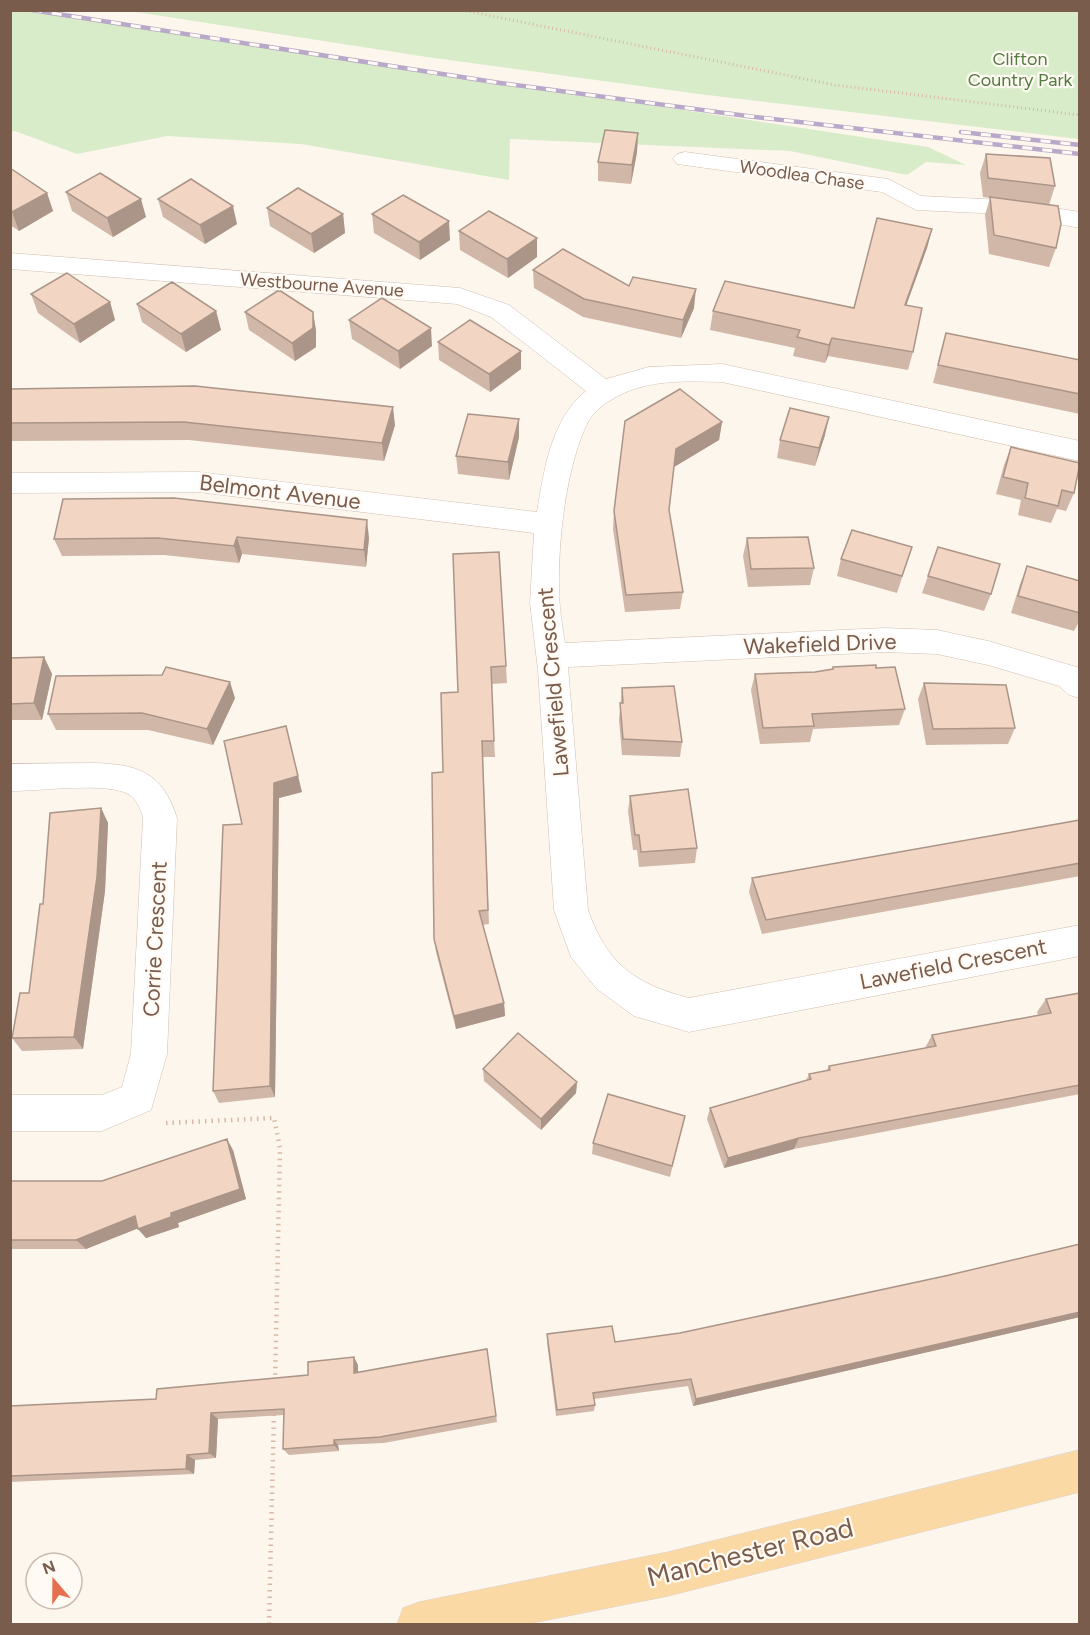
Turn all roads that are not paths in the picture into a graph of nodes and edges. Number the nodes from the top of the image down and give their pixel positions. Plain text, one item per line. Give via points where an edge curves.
1 (685, 159) dead end
2 (1080, 220) edge
3 (10, 261) edge
4 (604, 391) junction
5 (1080, 451) edge
6 (10, 483) edge
7 (549, 524) junction
8 (552, 656) junction
9 (1080, 686) edge
10 (10, 778) edge
11 (1080, 940) edge
12 (10, 1113) edge
13 (1080, 1471) edge
14 (419, 1624) edge

1 - 2 street, Woodlea Chase via 888,186 913,210 1041,211
3 - 4 street, Westbourne Avenue via 460,296 500,311
4 - 5 street, Lawefield Crescent via 637,376 722,373
4 - 7 street, Lawefield Crescent via 584,407 571,426
6 - 7 street, Belmont Avenue via 198,482
7 - 8 street, Lawefield Crescent via 544,582
8 - 9 street, Wakefield Drive via 885,640 937,642 1069,677
8 - 11 street, Lawefield Crescent via 571,910 589,954 609,978 647,1004 689,1015
10 - 12 street, Corrie Crescent via 112,778 134,782 157,804 160,818 149,1054 138,1098 102,1113
13 - 14 main road, Manchester Road via 668,1574

